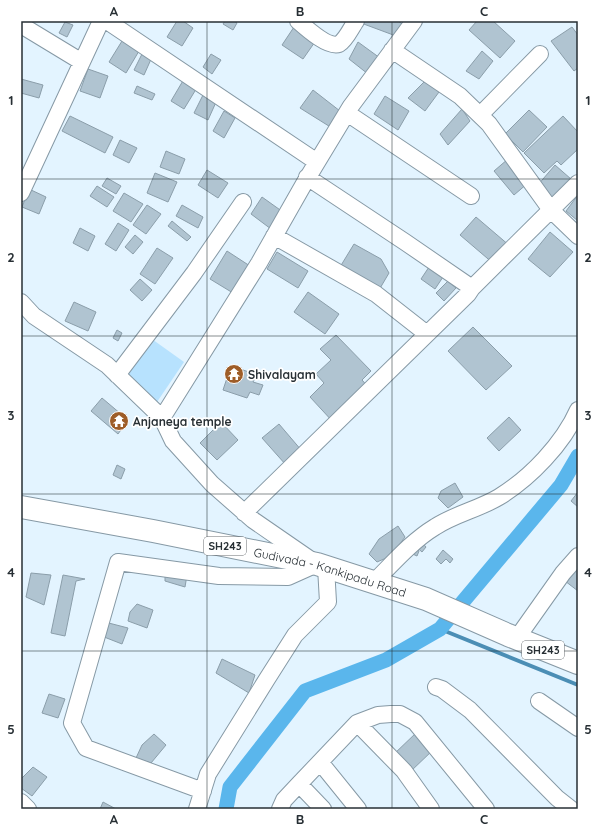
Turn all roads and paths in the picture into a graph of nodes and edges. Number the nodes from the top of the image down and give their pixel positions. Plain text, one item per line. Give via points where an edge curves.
1 (101, 21) edge
2 (107, 21) edge
3 (298, 21) edge
4 (356, 21) edge
5 (414, 21) edge
6 (21, 25) edge
7 (392, 50) junction
8 (540, 54) dead end
9 (82, 62) junction
10 (347, 113) junction
11 (480, 115) junction
12 (317, 162) junction
13 (307, 177) junction
14 (578, 184) edge
15 (21, 193) edge
16 (471, 196) dead end
17 (243, 202) dead end
18 (551, 210) junction
19 (274, 236) junction
20 (578, 236) edge
21 (472, 288) junction
22 (21, 302) edge
23 (427, 334) junction
24 (117, 375) junction
25 (578, 410) edge
26 (162, 418) junction
27 (21, 507) edge
28 (244, 513) junction
29 (578, 556) edge
30 (321, 566) junction
31 (374, 582) junction
32 (508, 635) junction
33 (578, 664) edge
34 (436, 687) dead end
35 (539, 701) dead end
36 (357, 723) junction
37 (578, 728) edge
38 (320, 762) junction
39 (299, 784) junction
40 (203, 791) junction
41 (21, 802) edge
42 (28, 809) edge
43 (197, 809) edge
44 (280, 809) edge
45 (322, 809) edge
46 (358, 809) edge
47 (430, 809) edge
48 (486, 809) edge
49 (571, 809) edge

1 - 9 street
2 - 12 street
3 - 4 street via 333,45 343,40
5 - 7 street
6 - 9 street
7 - 10 street
7 - 11 street via 460,96
8 - 11 street
9 - 15 street
10 - 12 street
10 - 16 street
11 - 18 street
12 - 13 street
13 - 19 street
13 - 21 street
14 - 18 street
17 - 24 street via 194,273
18 - 20 street
18 - 21 street
19 - 23 street via 376,294
19 - 26 street
21 - 23 street
22 - 24 street via 34,316 107,365
23 - 28 street
24 - 26 street
25 - 31 street via 558,442 534,471 498,497 435,527 413,544
26 - 28 street via 173,441 212,484
27 - 30 main road, Gudivada - Kankipadu Road / SH243
28 - 30 street
29 - 32 street
30 - 31 main road, Gudivada - Kankipadu Road / SH243
30 - 40 street via 328,602 295,635 208,774
30 - 40 street via 288,577 219,576 118,562 72,723 86,748
31 - 32 main road, Gudivada - Kankipadu Road / SH243 via 426,599
32 - 33 main road, SH243
34 - 49 street via 470,710
35 - 37 street
36 - 38 street
36 - 47 street via 404,771
36 - 48 street via 378,715 400,714 408,717
38 - 39 street
38 - 46 street
39 - 44 street via 284,800
39 - 45 street
40 - 43 street
41 - 42 street

